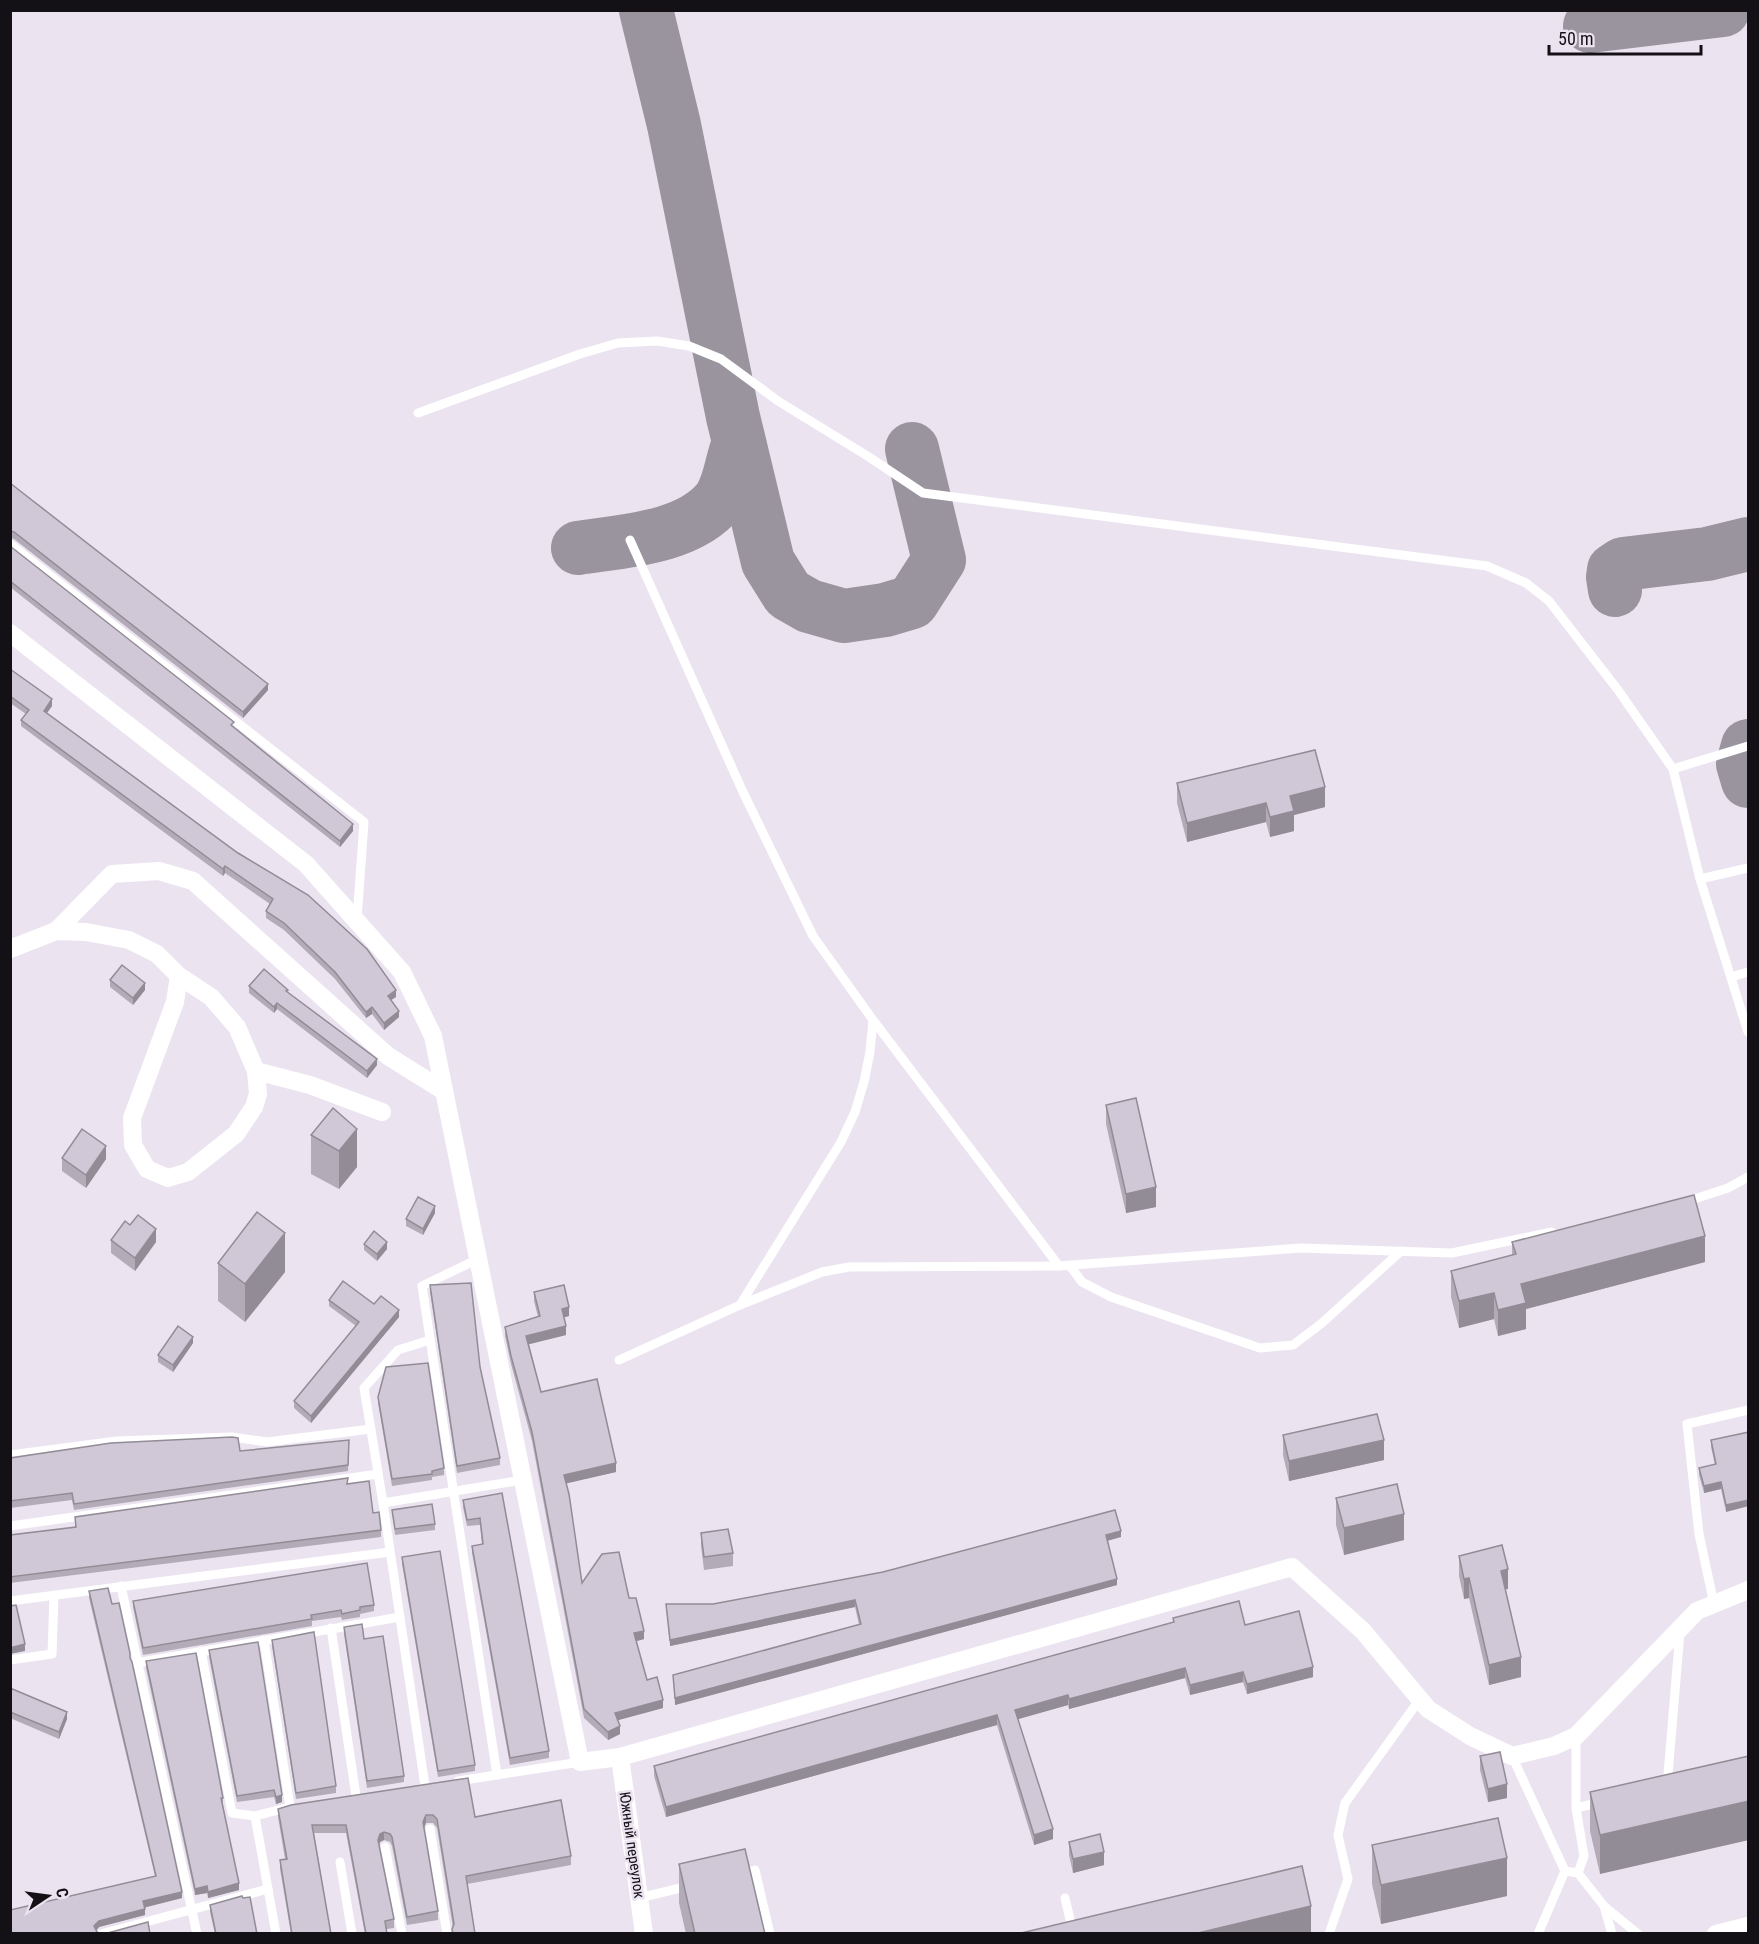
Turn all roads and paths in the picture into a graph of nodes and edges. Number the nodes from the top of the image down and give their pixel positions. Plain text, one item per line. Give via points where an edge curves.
1 (418, 414) dead end
2 (630, 540) dead end
3 (10, 544) edge
4 (10, 633) edge
5 (1749, 746) edge
6 (1673, 769) junction
7 (1749, 868) edge
8 (1700, 879) junction
9 (357, 921) junction
10 (56, 931) junction
11 (10, 950) edge
12 (1749, 972) edge
13 (179, 976) junction
14 (1731, 977) junction
15 (873, 1020) junction
16 (1749, 1032) edge
17 (256, 1071) junction
18 (444, 1090) junction
19 (382, 1112) dead end
20 (1749, 1177) edge
21 (1675, 1204) edge
22 (1564, 1230) edge
23 (1401, 1251) junction
24 (478, 1259) junction
25 (1059, 1266) junction
26 (1070, 1266) junction
27 (740, 1305) junction
28 (430, 1340) junction
29 (619, 1360) dead end
30 (1749, 1410) edge
31 (371, 1429) junction
32 (10, 1455) edge
33 (378, 1474) junction
34 (522, 1480) junction
35 (453, 1491) junction
36 (383, 1503) junction
37 (10, 1526) edge
38 (390, 1552) junction
39 (121, 1586) junction
40 (1749, 1590) edge
41 (54, 1595) junction
42 (10, 1600) edge
43 (1714, 1604) junction
44 (400, 1617) junction
45 (1681, 1627) junction
46 (331, 1628) junction
47 (264, 1640) junction
48 (201, 1651) junction
49 (10, 1660) edge
50 (136, 1663) junction
51 (1420, 1699) junction
52 (1576, 1736) junction
53 (1512, 1756) junction
54 (620, 1757) junction
55 (580, 1762) junction
56 (497, 1775) junction
57 (435, 1784) junction
58 (414, 1788) edge
59 (1656, 1790) edge
60 (368, 1795) edge
61 (356, 1796) junction
62 (345, 1798) edge
63 (1610, 1800) edge
64 (301, 1805) edge
65 (290, 1807) junction
66 (1575, 1808) junction
67 (255, 1816) junction
68 (430, 1829) dead end
69 (385, 1847) dead end
70 (340, 1863) dead end
71 (1564, 1871) junction
72 (1578, 1873) junction
73 (732, 1876) edge
74 (697, 1884) edge
75 (268, 1889) junction
76 (639, 1898) junction
77 (1065, 1898) dead end
78 (1604, 1906) junction
79 (191, 1909) junction
80 (1749, 1926) edge
81 (101, 1934) edge
82 (197, 1934) edge
83 (276, 1934) edge
84 (352, 1934) edge
85 (402, 1934) edge
86 (447, 1934) edge
87 (644, 1934) edge
88 (770, 1934) edge
89 (1067, 1934) edge
90 (1329, 1934) edge
91 (1538, 1934) edge
92 (1612, 1934) edge
93 (1638, 1934) edge
94 (1716, 1934) edge

1 - 6 lane via 618,343 668,342 721,359 777,401 923,494 1487,566 1526,583 1549,601
2 - 15 lane via 742,790 813,936
3 - 9 lane via 363,822
4 - 9 street via 306,864
5 - 6 lane
6 - 8 lane
7 - 8 lane
8 - 14 lane
9 - 18 street via 402,972 433,1036
10 - 11 street
10 - 13 street via 129,940 157,954
10 - 18 street via 112,874 159,871 193,881 388,1056
12 - 14 lane
13 - 17 street via 211,997 237,1027
13 - 17 street via 175,1002 132,1118 133,1145 147,1169 168,1178 188,1172 236,1134 254,1107 258,1094
14 - 16 lane
15 - 25 lane
15 - 27 lane via 864,1082 841,1142
17 - 19 street via 310,1085
18 - 24 street
20 - 21 lane via 1728,1188
22 - 23 lane via 1452,1253
23 - 26 lane via 1301,1248
23 - 26 lane via 1293,1345 1260,1348 1111,1297 1082,1282
24 - 28 lane via 422,1286
24 - 34 street
25 - 26 lane
25 - 27 lane via 849,1267 822,1272
27 - 29 lane
28 - 31 lane via 398,1350 364,1388
28 - 35 lane
30 - 43 lane via 1687,1424 1699,1534
31 - 32 lane via 267,1442 232,1437 117,1441
31 - 33 lane
33 - 36 lane
33 - 37 lane
34 - 35 lane
34 - 55 street
35 - 36 lane
35 - 56 lane
36 - 38 lane
38 - 39 lane
38 - 44 lane
39 - 41 lane
39 - 50 lane
40 - 43 street
41 - 42 lane
41 - 49 lane via 52,1654
43 - 45 street via 1697,1611
44 - 46 lane
44 - 57 lane
45 - 52 street
45 - 59 lane via 1667,1787
46 - 47 lane
46 - 61 lane
47 - 48 lane
47 - 65 lane
48 - 50 lane
48 - 67 lane via 232,1813
50 - 79 lane
51 - 53 street via 1428,1709 1470,1736
51 - 54 street via 1363,1631 1292,1567
51 - 90 lane via 1345,1803 1338,1835 1348,1879
52 - 53 street
52 - 66 lane
53 - 71 lane
54 - 55 street
54 - 76 street, Южный переулок
55 - 56 lane
56 - 57 lane
57 - 58 lane
60 - 61 lane
61 - 62 lane
63 - 66 lane
64 - 65 lane
65 - 67 lane
66 - 72 lane via 1584,1856
67 - 75 lane
68 - 86 lane
69 - 85 lane
70 - 84 lane
71 - 72 lane
71 - 91 lane
72 - 78 lane
73 - 88 lane via 755,1870
74 - 76 lane
75 - 79 lane
75 - 83 lane
76 - 87 street, Южный переулок
77 - 89 lane via 1073,1932
78 - 92 lane
78 - 93 lane
79 - 81 lane
79 - 82 lane
80 - 94 street

